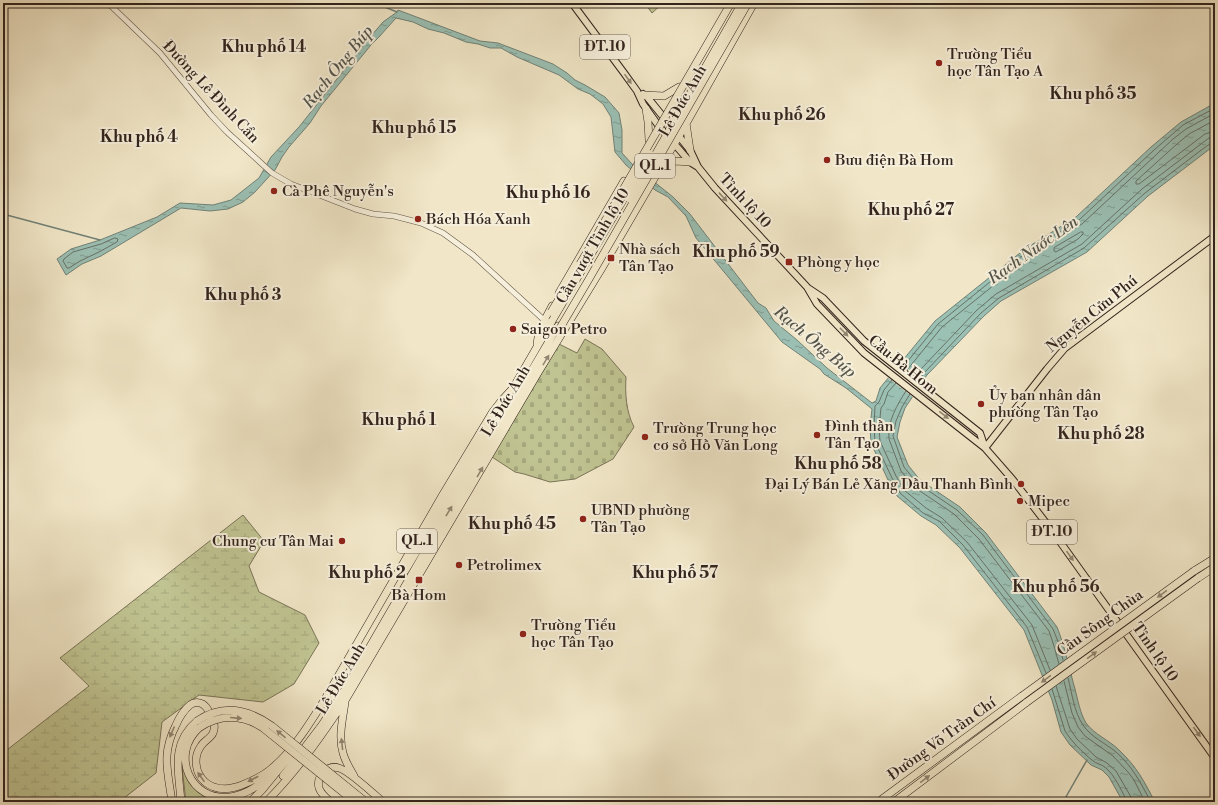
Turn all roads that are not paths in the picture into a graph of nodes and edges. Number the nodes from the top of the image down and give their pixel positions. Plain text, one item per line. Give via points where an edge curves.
1 (108, 3) edge
2 (572, 3) edge
3 (727, 3) edge
4 (731, 3) edge
5 (737, 3) edge
6 (742, 3) edge
7 (748, 3) edge
8 (754, 3) edge
9 (704, 43) junction
10 (724, 55) junction
11 (680, 86) junction
12 (637, 91) junction
13 (644, 95) junction
14 (701, 97) junction
15 (646, 109) junction
16 (662, 116) junction
17 (686, 124) junction
18 (658, 125) junction
19 (679, 136) junction
20 (649, 140) junction
21 (674, 144) junction
22 (643, 149) junction
23 (690, 150) junction
24 (690, 162) junction
25 (662, 163) junction
26 (698, 167) junction
27 (618, 192) junction
28 (638, 207) junction
29 (1215, 236) edge
30 (807, 287) junction
31 (823, 298) joint
32 (817, 304) joint
33 (554, 324) junction
34 (548, 343) junction
35 (537, 346) junction
36 (529, 376) junction
37 (521, 402) junction
38 (980, 433) joint
39 (977, 441) joint
40 (985, 448) junction
41 (1215, 558) edge
42 (1215, 567) edge
43 (346, 699) junction
44 (1025, 699) junction
45 (327, 700) junction
46 (198, 724) junction
47 (1215, 758) edge
48 (276, 774) junction
49 (356, 780) junction
50 (236, 787) junction
51 (205, 792) junction
52 (172, 802) edge
53 (181, 802) edge
54 (250, 802) edge
55 (261, 802) edge
56 (266, 802) edge
57 (331, 802) edge
58 (355, 802) edge
59 (366, 802) edge
60 (383, 802) edge
61 (878, 802) edge
62 (894, 802) edge

1 - 33 street, Đường Lê Đình Cẩn via 160,54 227,132 272,173 291,184 354,209 421,223 443,234 478,259
2 -> 12 main road, Tỉnh lộ 10 / ĐT.10
3 - 9 highway, Lê Đức Anh / QL.1
4 - 33 highway, Cầu vượt Tỉnh lộ 10 / QL.1, bridge
5 - 33 highway, Cầu vượt Tỉnh lộ 10 / QL.1, bridge
6 - 33 highway, Cầu vượt Tỉnh lộ 10 / QL.1, bridge
7 - 33 highway, Cầu vượt Tỉnh lộ 10 / QL.1, bridge via 589,279
8 - 10 highway, Lê Đức Anh / QL.1
9 - 10 highway via 713,55
9 - 11 highway, Lê Đức Anh / QL.1
10 - 14 highway, Lê Đức Anh / QL.1
11 - 13 highway via 664,96
11 - 14 highway via 686,94
11 - 16 highway, Lê Đức Anh / QL.1
12 - 13 main road, Tỉnh lộ 10 / ĐT.10
12 - 15 main road, Tỉnh lộ 10 / ĐT.10
13 - 16 main road, Tỉnh lộ 10 / ĐT.10
14 - 17 highway, Lê Đức Anh / QL.1
15 - 18 main road, Tỉnh lộ 10 / ĐT.10
15 - 20 highway
16 - 18 highway, Lê Đức Anh / QL.1
16 - 19 main road, Tỉnh lộ 10 / ĐT.10
17 - 19 highway, Lê Đức Anh / QL.1
17 - 23 highway
18 - 20 highway, Lê Đức Anh / QL.1
18 - 21 main road, Tỉnh lộ 10 / ĐT.10
19 - 21 highway, Lê Đức Anh / QL.1
19 - 23 main road, Tỉnh lộ 10 / ĐT.10
20 - 22 highway, Lê Đức Anh / QL.1
21 - 24 main road, Tỉnh lộ 10 / ĐT.10
21 - 25 highway, Lê Đức Anh / QL.1
22 - 25 highway via 655,153
22 - 27 highway, Lê Đức Anh / QL.1
23 - 26 main road, Tỉnh lộ 10 / ĐT.10
24 - 25 highway
24 - 26 main road, Tỉnh lộ 10 / ĐT.10
25 - 28 highway, Lê Đức Anh / QL.1
26 -> 30 main road, Tỉnh lộ 10 / ĐT.10
27 - 28 highway via 627,195
27 - 33 highway, Lê Đức Anh / QL.1
28 - 33 highway, Lê Đức Anh / QL.1 via 602,268
29 - 40 main road, Nguyễn Cửu Phú via 1065,348
30 - 31 main road, Tỉnh lộ 10 / ĐT.10
30 - 32 main road, Tỉnh lộ 10 / ĐT.10
31 - 38 main road, Cầu Bà Hom / ĐT.10 via 864,341
32 -> 39 main road, Cầu Bà Hom / ĐT.10 via 864,352
33 - 34 highway
33 - 34 highway, Cầu vượt Tỉnh lộ 10 / QL.1 via 553,334
33 - 35 highway, Cầu vượt Tỉnh lộ 10 / QL.1 via 545,332
33 - 35 highway, Lê Đức Anh / QL.1 via 539,331
37 -> 33 highway, Lê Đức Anh / QL.1
34 - 36 highway, Lê Đức Anh / QL.1
35 - 45 highway, Lê Đức Anh / QL.1 via 514,387 482,430
36 - 37 highway
55 -> 36 highway, Lê Đức Anh / QL.1 via 308,744 346,688
43 -> 37 highway, Lê Đức Anh / QL.1
38 - 40 main road, Tỉnh lộ 10 / ĐT.10
39 - 40 main road, Tỉnh lộ 10 / ĐT.10
40 -> 47 main road, Tỉnh lộ 10 / ĐT.10 via 1053,532
41 -> 44 highway, Cầu Sông Chùa, bridge via 1194,571
44 -> 42 highway, Cầu Sông Chùa, bridge
49 -> 43 highway via 343,754 341,742
43 - 56 highway, Lê Đức Anh / QL.1 via 296,768
44 - 61 highway, Đường Võ Trần Chí
62 -> 44 highway, Đường Võ Trần Chí
45 - 48 highway, Lê Đức Anh / QL.1 via 303,739
45 -> 50 highway, Lê Đức Anh / QL.1 via 274,766 262,775
46 - 51 highway via 187,745 185,760 192,780
46 - 53 highway via 186,733 179,751
46 -> 58 highway, bridge via 225,717 242,718 253,722
59 -> 46 highway, bridge via 256,716 240,711 223,711 210,714
48 - 51 highway via 237,796 220,797
48 - 54 highway, Lê Đức Anh / QL.1
49 - 57 highway via 338,768 331,767 323,773 319,779 319,789
49 - 60 highway
50 - 51 highway via 224,793
50 -> 52 highway, Lê Đức Anh / QL.1 via 214,787 206,783 198,772 198,751 213,734 214,727 207,708 196,703 181,717 168,746 166,760

